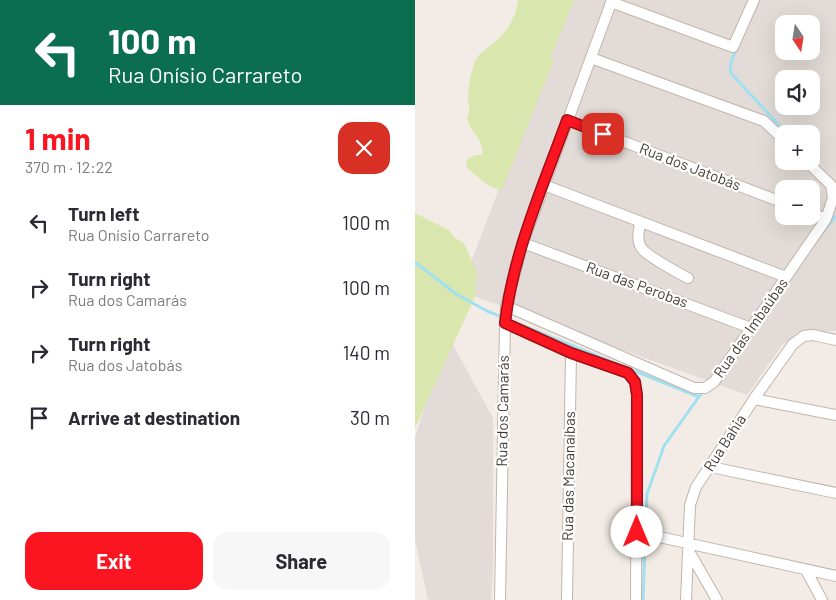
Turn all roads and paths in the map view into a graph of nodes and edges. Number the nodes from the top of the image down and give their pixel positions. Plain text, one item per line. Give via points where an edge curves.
1 (754, 0) edge
2 (612, 1) edge
3 (591, 58) junction
4 (567, 120) junction
5 (775, 131) edge
6 (815, 170) edge
7 (544, 185) junction
8 (775, 199) edge
9 (820, 217) edge
10 (826, 219) junction
11 (641, 222) junction
12 (523, 243) junction
13 (786, 277) junction
14 (688, 278) dead end
15 (507, 306) junction
16 (505, 323) junction
17 (751, 328) junction
18 (836, 340) edge
19 (571, 353) junction
20 (754, 399) junction
21 (836, 414) edge
22 (711, 467) junction
23 (836, 492) edge
24 (637, 532) junction
25 (689, 548) junction
26 (805, 570) junction
27 (836, 576) edge
28 (500, 600) edge
29 (567, 600) edge
30 (635, 600) edge
31 (686, 600) edge
32 (717, 600) edge
33 (823, 600) edge

1 - 2 street via 733,47
2 - 3 street, Rua dos Camarás
3 - 4 street, Rua dos Camarás
3 - 5 street via 764,121
4 - 7 street, Rua dos Camarás
4 - 8 street, Rua dos Jatobás
6 - 10 street, Rua das Imbaúbas via 831,185 833,198
7 - 11 street
7 - 12 street, Rua dos Camarás
9 - 10 street
10 - 13 street, Rua das Imbaúbas
11 - 13 street
11 - 14 street via 638,229 643,250
12 - 15 street, Rua dos Camarás
12 - 17 street, Rua das Perobas
13 - 17 street, Rua das Imbaúbas
15 - 16 street, Rua dos Camarás
15 - 17 street, Rua das Imbaúbas via 700,389 714,382
16 - 19 street
16 - 28 street, Rua dos Camarás
18 - 20 street, Rua Bahia via 813,335 798,339
19 - 24 street via 628,373 635,382
19 - 29 street, Rua das Macanaíbas
20 - 21 street
20 - 22 street, Rua Bahia
22 - 23 street
22 - 25 street, Rua Bahia via 692,496
24 - 25 street
24 - 30 street
25 - 26 street
25 - 31 street, Rua Bahia
25 - 32 street
26 - 27 street
26 - 33 street

